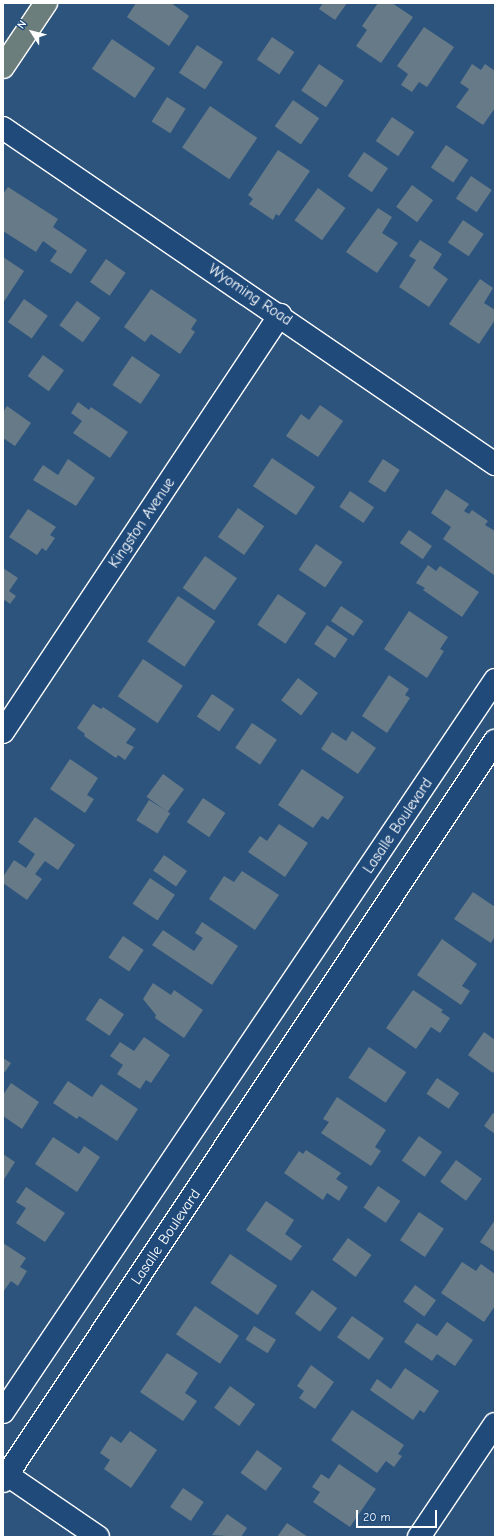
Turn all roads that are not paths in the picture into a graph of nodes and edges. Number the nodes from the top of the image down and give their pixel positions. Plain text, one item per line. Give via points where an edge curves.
1 (46, 3) edge
2 (3, 67) edge
3 (3, 128) edge
4 (280, 315) junction
5 (495, 464) edge
6 (495, 680) edge
7 (3, 732) edge
8 (495, 741) edge
9 (300, 972) junction
10 (329, 991) junction
11 (3, 1412) edge
12 (495, 1424) edge
13 (4, 1476) edge
14 (98, 1537) edge
15 (419, 1537) edge

1 - 2 main road
3 - 4 street, Wyoming Road
4 - 5 street, Wyoming Road
4 - 7 street, Kingston Avenue
6 - 9 street, Lasalle Boulevard
8 - 10 street, Lasalle Boulevard
9 - 10 street
9 - 11 street, Lasalle Boulevard
10 - 13 street, Lasalle Boulevard
12 - 15 street
13 - 14 street

